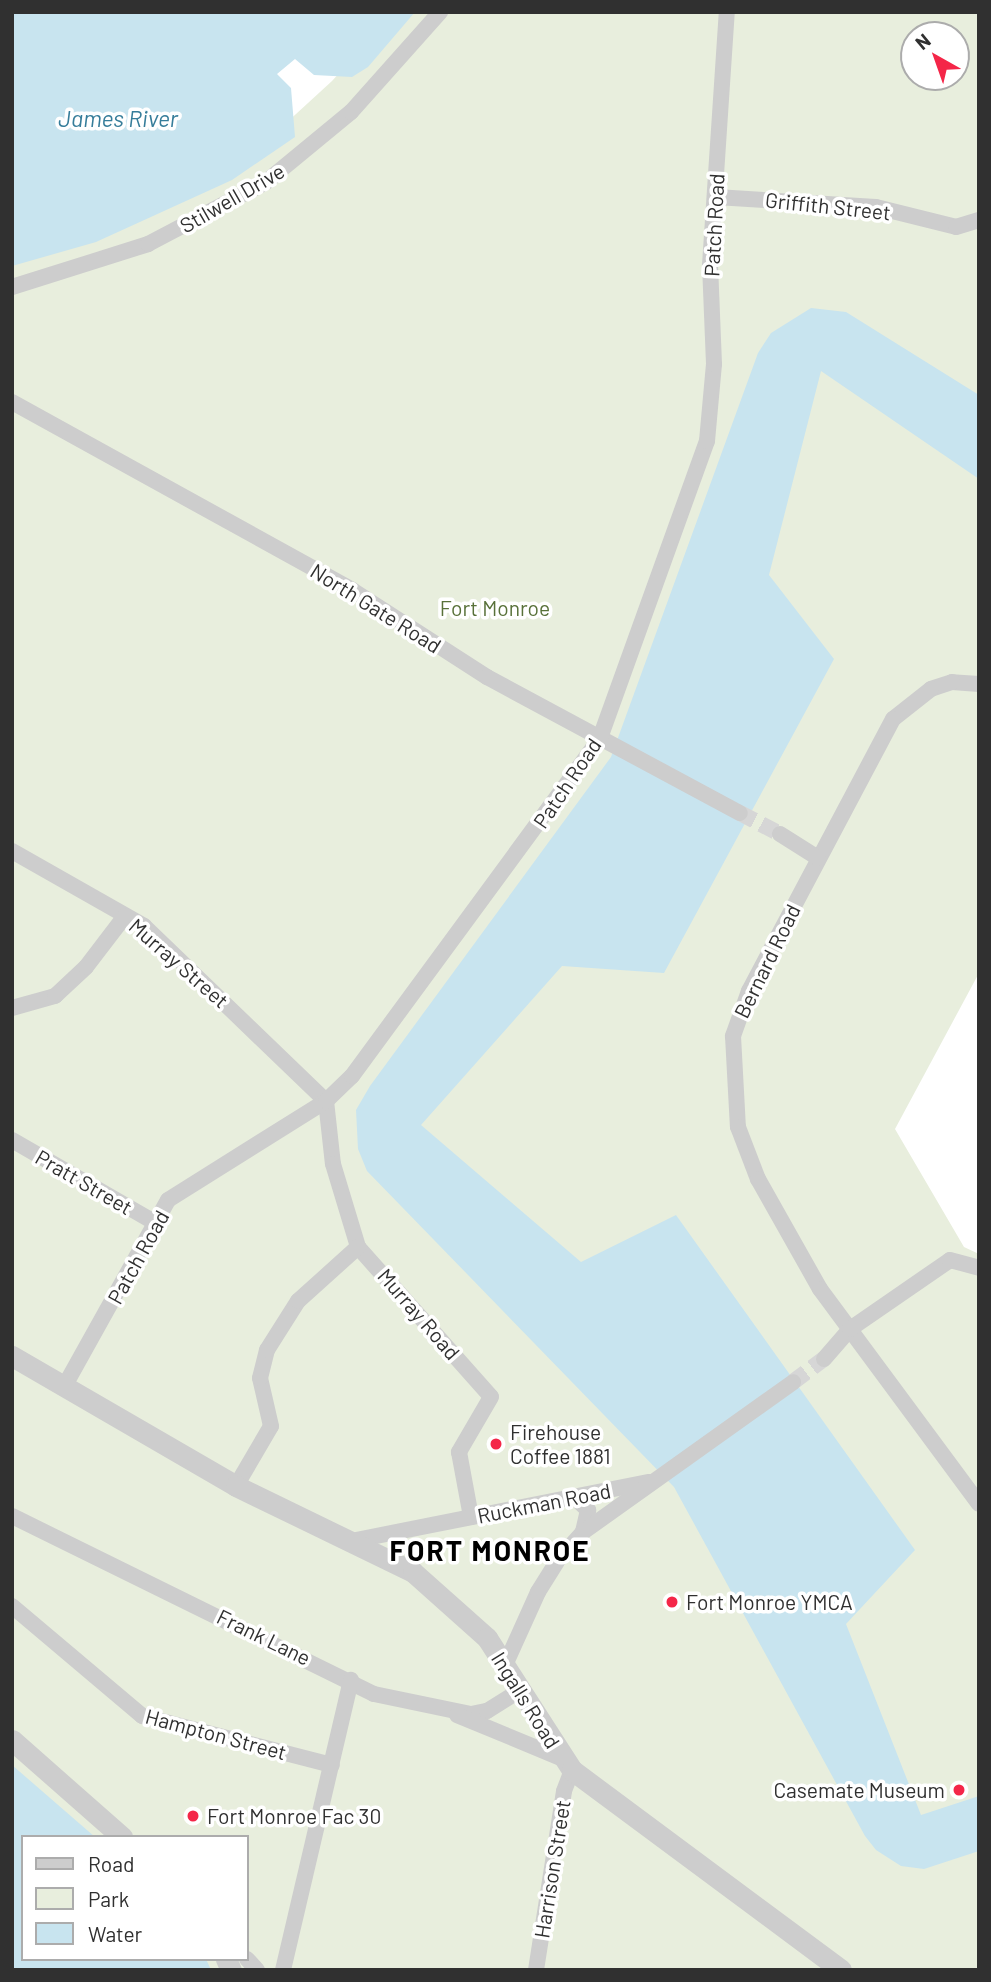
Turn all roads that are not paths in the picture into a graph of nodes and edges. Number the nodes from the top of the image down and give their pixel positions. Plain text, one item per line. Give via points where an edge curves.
1 (440, 12) edge
2 (727, 12) edge
3 (716, 197) junction
4 (979, 220) edge
5 (12, 287) edge
6 (12, 402) edge
7 (979, 684) edge
8 (605, 741) junction
9 (740, 813) tunnel mouth
10 (780, 834) tunnel mouth
11 (12, 851) edge
12 (818, 858) junction
13 (125, 916) junction
14 (12, 1008) edge
15 (326, 1101) junction
16 (12, 1140) edge
17 (156, 1223) junction
18 (358, 1247) junction
19 (979, 1268) edge
20 (850, 1329) junction
21 (12, 1356) edge
22 (824, 1359) tunnel mouth
23 (793, 1382) tunnel mouth
24 (64, 1387) junction
25 (655, 1481) junction
26 (236, 1486) junction
27 (573, 1496) junction
28 (979, 1504) edge
29 (12, 1516) edge
30 (471, 1517) junction
31 (583, 1532) junction
32 (351, 1541) junction
33 (12, 1606) edge
34 (506, 1663) junction
35 (351, 1680) junction
36 (521, 1690) junction
37 (452, 1712) junction
38 (12, 1740) edge
39 (332, 1765) junction
40 (567, 1765) junction
41 (120, 1835) edge
42 (283, 1970) edge
43 (536, 1970) edge
44 (841, 1970) edge

1 - 5 street, Stilwell Drive via 351,112 266,182 148,244
2 - 3 street, Patch Road
3 - 4 street, Griffith Street via 876,206 956,227
3 - 8 street, Patch Road via 710,265 714,364 707,441
6 - 8 street, North Gate Road via 352,590 487,677
7 - 12 street, Bernard Road via 952,682 931,689 894,719
8 - 9 street, North Gate Road
8 - 15 street, Patch Road via 352,1076
10 - 12 street
11 - 13 street, Murray Street
12 - 20 street, Bernard Road via 745,1000 733,1035 733,1098 758,1179 820,1289
13 - 14 street via 86,967 55,996
13 - 15 street, Murray Street via 144,926
15 - 17 street, Patch Road via 169,1200
15 - 18 street, Murray Road via 333,1164
16 - 17 street, Pratt Street
17 - 24 street, Patch Road
18 - 26 street via 298,1301 267,1350 260,1378 271,1426
18 - 30 street, Murray Road via 491,1397 459,1452
19 - 20 street via 950,1260
20 - 22 street
20 - 28 street, Bernard Road
21 - 24 street, Ingalls Road
23 - 25 street, Ruckman Road
24 - 26 street, Ingalls Road
25 - 27 street, Ruckman Road
25 - 31 street, Ruckman Road
26 - 32 street, Ingalls Road
27 - 30 street, Ruckman Road
27 - 31 street via 587,1510
29 - 35 street, Frank Lane
30 - 32 street, Ruckman Road
31 - 34 street, Ruckman Road via 544,1581
32 - 34 street, Ingalls Road via 413,1572 469,1618
33 - 39 street, Hampton Street via 142,1716
34 - 36 street, Ingalls Road
35 - 37 street, Frank Lane via 374,1694
35 - 39 street
36 - 37 street, Frank Lane via 486,1711
36 - 40 street, Ingalls Road
37 - 40 street
38 - 41 street
39 - 42 street
40 - 43 street, Harrison Street
40 - 44 street, Ingalls Road

